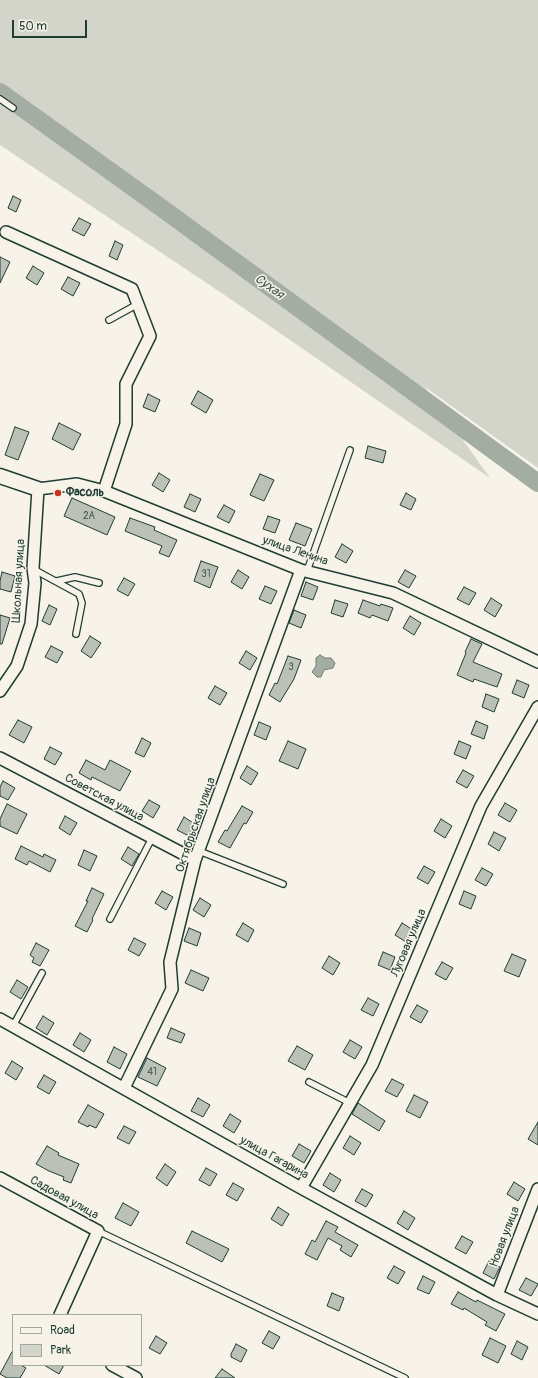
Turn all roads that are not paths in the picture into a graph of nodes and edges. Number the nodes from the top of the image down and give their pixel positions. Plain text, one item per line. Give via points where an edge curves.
1 (0, 99) edge
2 (12, 108) dead end
3 (6, 232) dead end
4 (138, 304) junction
5 (109, 320) dead end
6 (350, 450) dead end
7 (0, 476) edge
8 (38, 489) junction
9 (104, 491) junction
10 (33, 568) junction
11 (304, 571) junction
12 (57, 582) junction
13 (99, 583) dead end
14 (76, 634) dead end
15 (538, 662) edge
16 (0, 691) edge
17 (538, 707) edge
18 (0, 758) edge
19 (152, 838) junction
20 (197, 856) junction
21 (283, 884) dead end
22 (110, 919) dead end
23 (42, 973) dead end
24 (0, 1019) edge
25 (13, 1026) junction
26 (309, 1082) dead end
27 (124, 1088) junction
28 (350, 1103) junction
29 (0, 1178) edge
30 (301, 1188) junction
31 (538, 1189) edge
32 (98, 1231) junction
33 (497, 1294) junction
34 (60, 1314) edge
35 (538, 1314) edge
36 (114, 1366) edge
37 (136, 1378) edge
38 (405, 1378) edge

1 - 2 lane
3 - 4 street via 132,289
4 - 5 lane
4 - 9 street via 150,336 126,384 126,424
6 - 11 lane
7 - 8 street
8 - 9 street, улица Ленина via 77,484
8 - 10 street, Школьная улица
9 - 11 street, улица Ленина
10 - 12 lane
10 - 16 street, Школьная улица via 35,583 32,624 17,666
11 - 15 street, улица Ленина via 393,593
11 - 20 street, Октябрьская улица
12 - 13 lane via 75,577
12 - 14 lane via 80,594 82,603
17 - 28 street, Луговая улица via 481,806 372,1065
18 - 19 street, Советская улица
19 - 20 street, Советская улица
19 - 22 lane
20 - 21 lane
20 - 27 street, Октябрьская улица via 170,962 172,989
23 - 25 lane
24 - 25 street, улица Гагарина
25 - 27 street, улица Гагарина
26 - 28 lane
27 - 30 street, улица Гагарина
28 - 30 street, Луговая улица
29 - 32 street, Садовая улица
30 - 33 street, улица Гагарина
31 - 33 street, Новая улица
32 - 34 street, Садовая улица
32 - 38 lane
33 - 35 street, улица Гагарина
36 - 37 street

